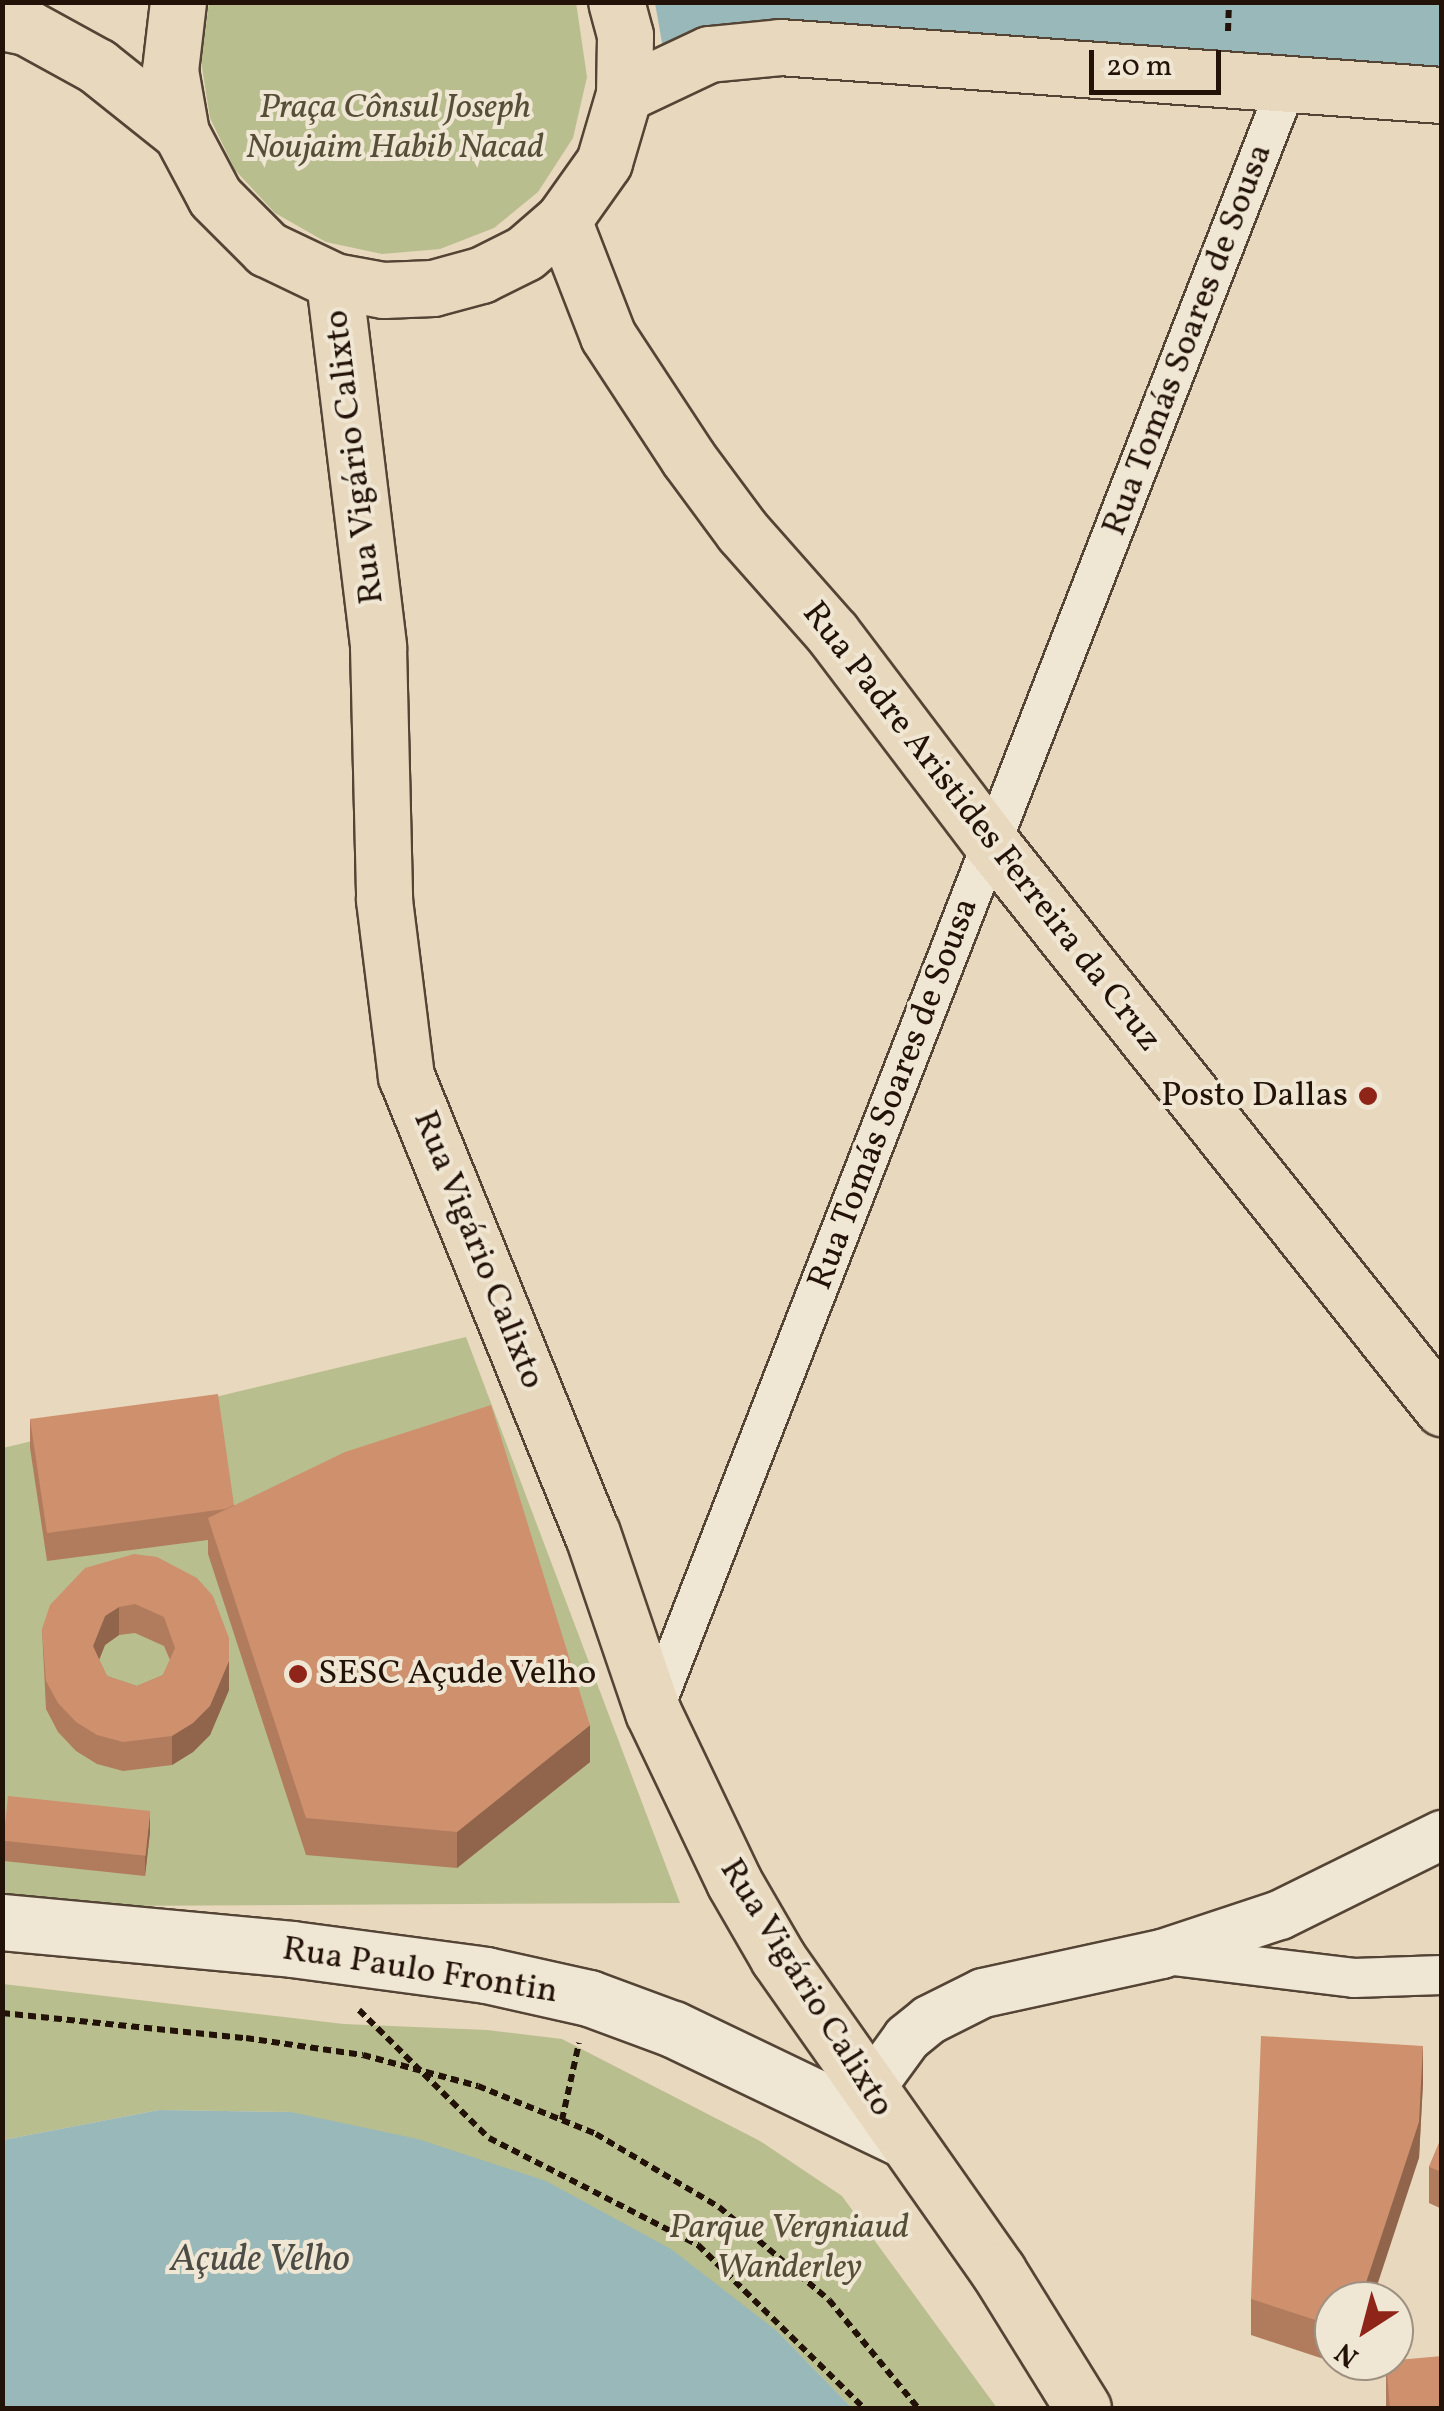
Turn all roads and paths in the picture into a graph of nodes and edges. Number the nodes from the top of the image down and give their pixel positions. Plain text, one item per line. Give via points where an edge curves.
1 (178, 2) edge
2 (616, 2) edge
3 (2, 22) edge
4 (1287, 86) junction
5 (624, 94) junction
6 (1442, 95) edge
7 (181, 133) junction
8 (563, 220) junction
9 (334, 281) junction
10 (992, 844) junction
11 (1442, 1408) edge
12 (653, 1712) junction
13 (1442, 1835) edge
14 (2, 1922) edge
15 (1162, 1954) junction
16 (1442, 1975) edge
17 (590, 1998) junction
18 (352, 2002) dead end
19 (2, 2013) edge
20 (420, 2070) junction
21 (870, 2089) junction
22 (562, 2120) junction
23 (901, 2138) junction
24 (864, 2408) edge
25 (918, 2408) edge
26 (1083, 2408) edge

1 - 7 main road via 170,70
2 - 5 main road via 625,35
3 - 7 main road via 26,27 97,66
4 - 5 main road via 780,47 709,54
4 - 6 main road
4 - 10 street, Rua Tomás Soares de Sousa
5 - 8 main road via 604,162
7 - 9 main road via 215,197 267,249
8 - 9 main road via 526,252 481,275 433,288 383,290
8 - 10 main road, Rua Padre Aristides Ferreira da Cruz via 608,336 688,458 833,634
9 - 12 main road, Rua Vigário Calixto via 378,647 384,900 406,1076 592,1533
10 - 11 main road, Rua Padre Aristides Ferreira da Cruz
10 - 12 street, Rua Tomás Soares de Sousa
12 - 21 main road, Rua Vigário Calixto via 734,1882
13 - 15 street via 1280,1915
14 - 17 main road, Rua Paulo Frontin via 292,1949 486,1975
15 - 16 street via 1354,1978
15 - 21 street via 983,1993 907,2038
17 - 22 path
17 - 23 main road, Rua Paulo Frontin via 673,2029
18 - 20 path
19 - 20 path via 246,2038
20 - 22 path
20 - 24 path via 488,2138 698,2244
21 - 23 main road, Rua Vigário Calixto
22 - 25 path via 719,2207 829,2300
23 - 26 main road, Rua Paulo Frontin via 998,2271

